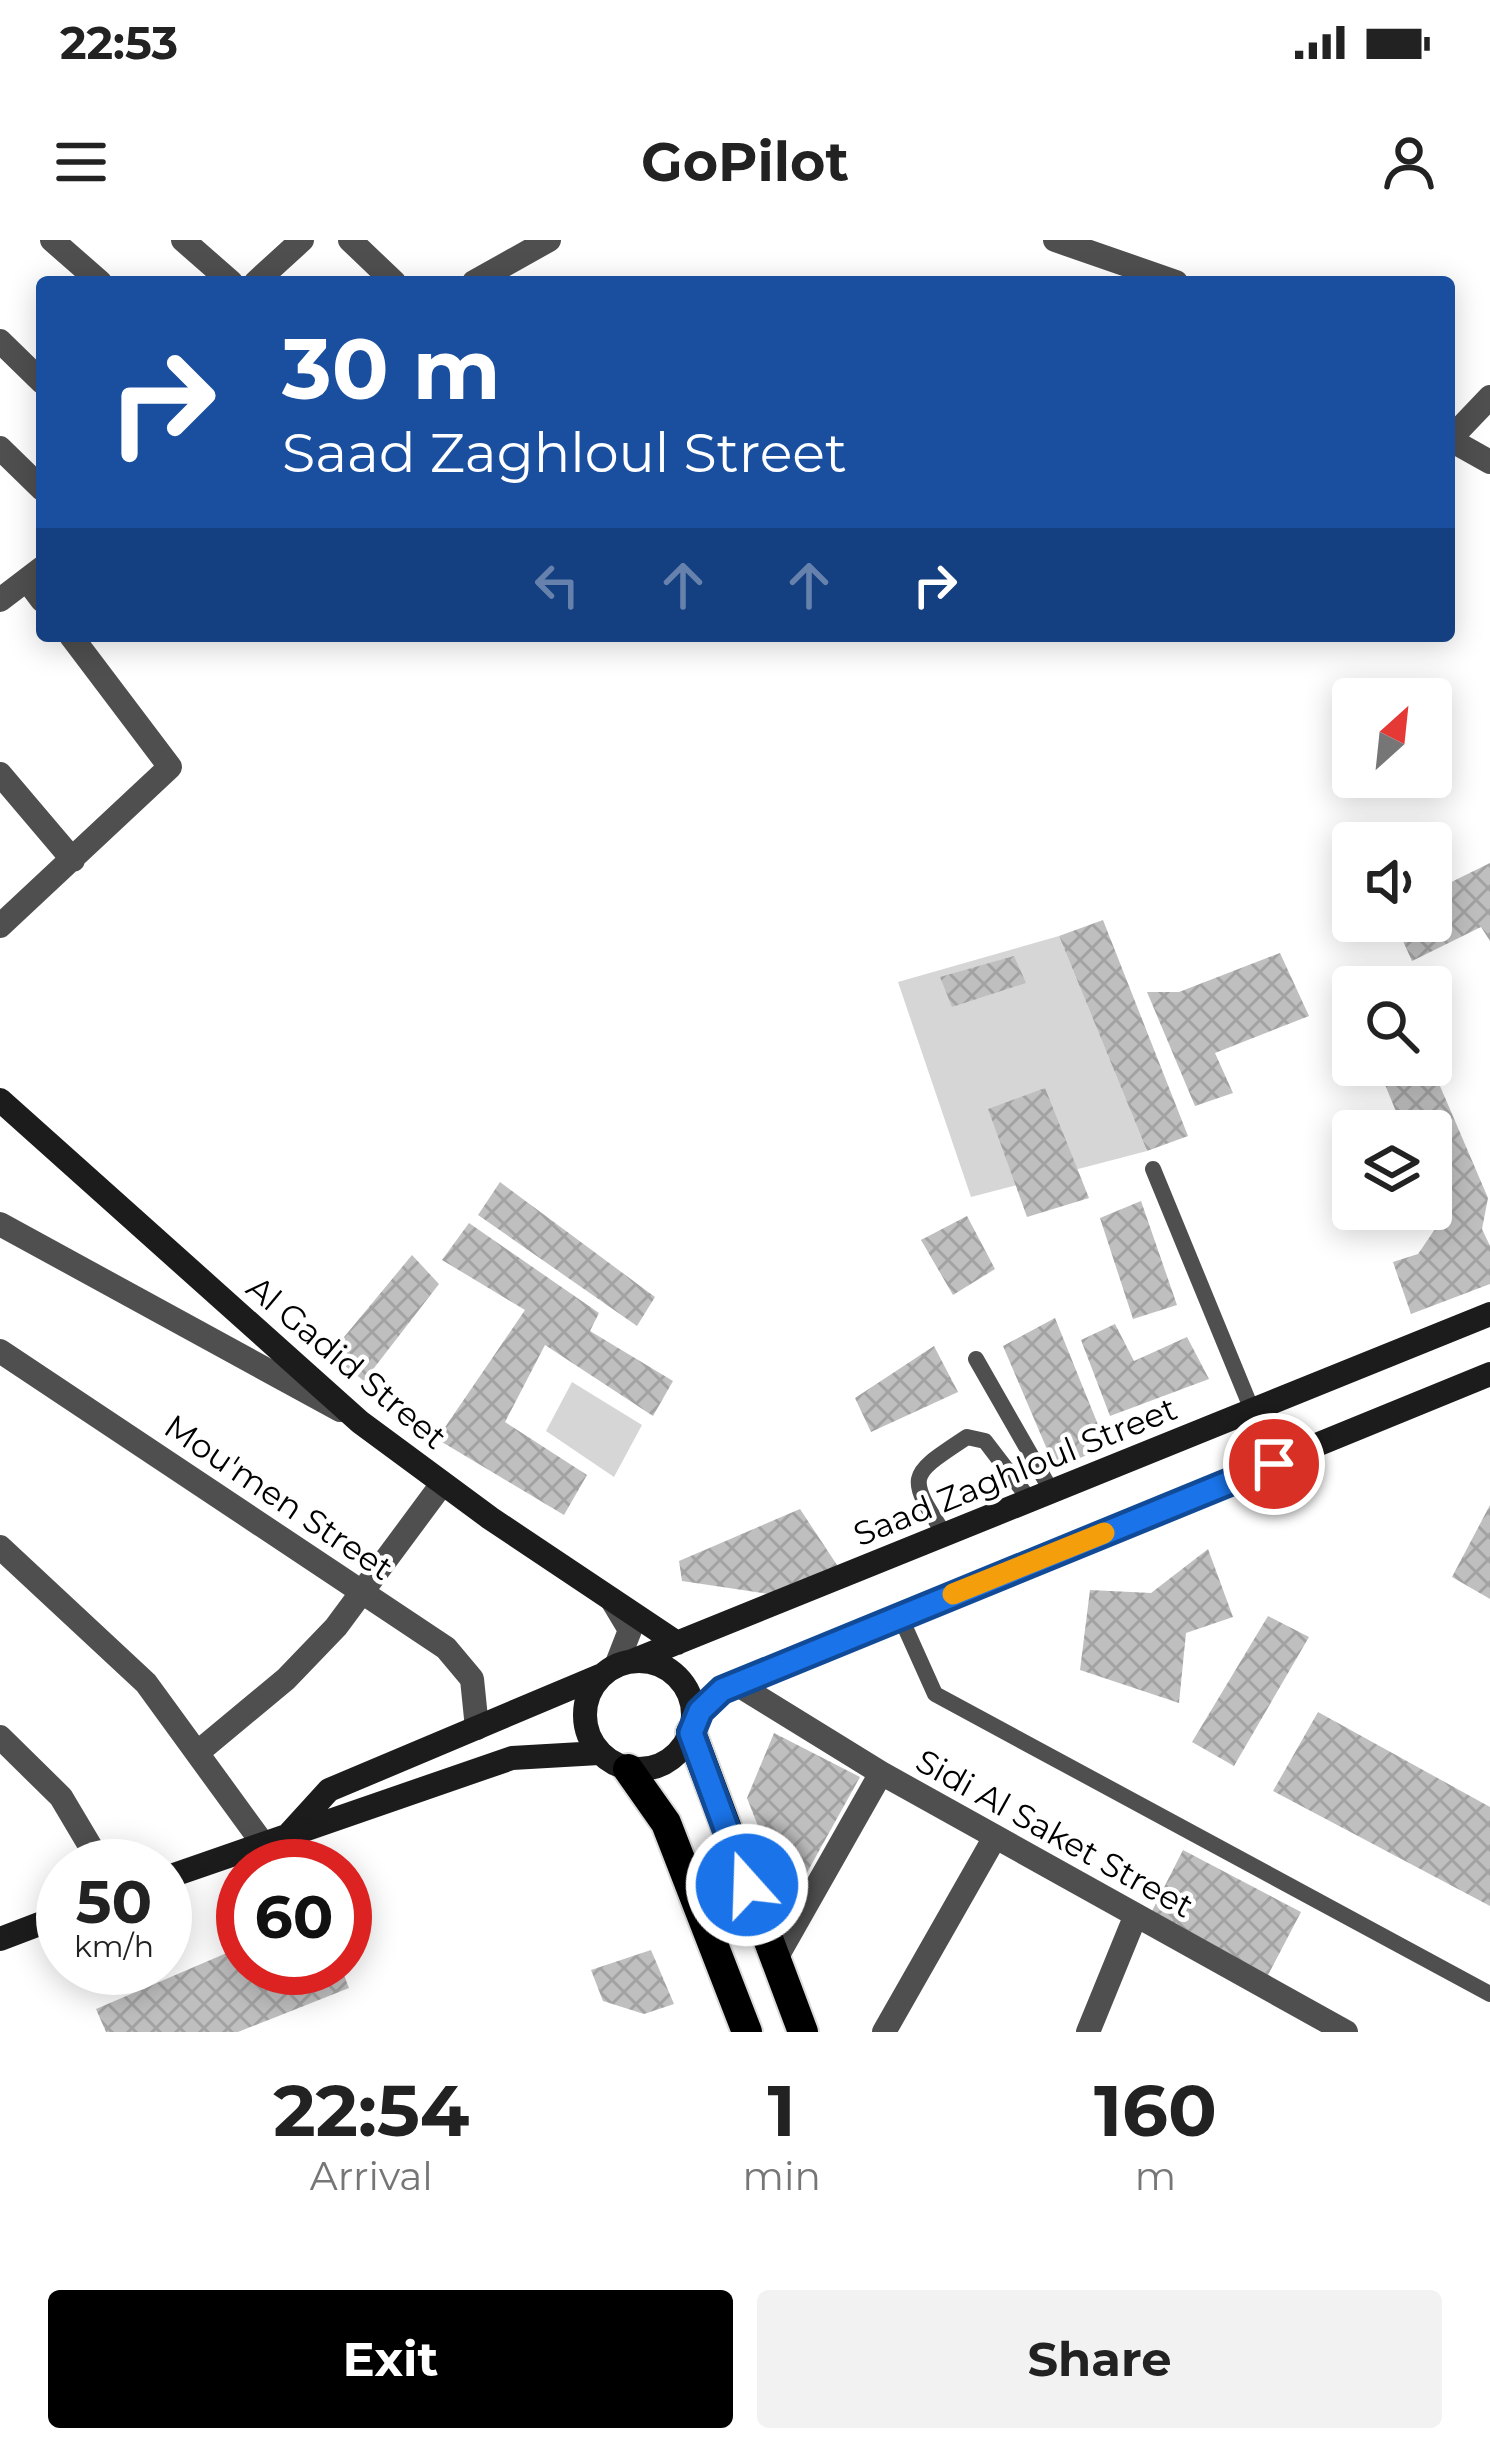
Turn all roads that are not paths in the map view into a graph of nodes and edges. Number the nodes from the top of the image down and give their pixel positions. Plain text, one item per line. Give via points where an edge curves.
1 (52, 240) edge
2 (183, 240) edge
3 (302, 240) edge
4 (350, 240) edge
5 (549, 240) edge
6 (1055, 240) edge
7 (511, 249) edge
8 (93, 276) edge
9 (224, 276) edge
10 (263, 276) edge
11 (388, 276) edge
12 (482, 276) edge
13 (1159, 276) edge
14 (0, 341) edge
15 (36, 376) edge
16 (1490, 397) edge
17 (1455, 433) edge
18 (1455, 442) edge
19 (0, 448) edge
20 (1490, 462) edge
21 (36, 484) edge
22 (36, 583) edge
23 (0, 600) edge
24 (76, 642) edge
25 (0, 774) edge
26 (73, 860) junction
27 (0, 926) edge
28 (0, 1100) edge
29 (1153, 1169) dead end
30 (0, 1224) edge
31 (1490, 1314) edge
32 (0, 1351) edge
33 (976, 1359) dead end
34 (1490, 1374) edge
35 (1252, 1410) junction
36 (360, 1421) junction
37 (1274, 1464) junction
38 (442, 1484) junction
39 (1041, 1496) junction
40 (945, 1535) junction
41 (0, 1547) edge
42 (364, 1593) junction
43 (610, 1598) junction
44 (900, 1616) junction
45 (677, 1643) junction
46 (617, 1667) junction
47 (735, 1683) junction
48 (477, 1728) junction
49 (692, 1728) junction
50 (0, 1737) edge
51 (599, 1753) junction
52 (197, 1754) junction
53 (628, 1768) junction
54 (881, 1773) junction
55 (995, 1837) junction
56 (87, 1839) edge
57 (273, 1839) edge
58 (277, 1839) edge
59 (281, 1839) edge
60 (1135, 1918) junction
61 (36, 1925) edge
62 (0, 1939) edge
63 (775, 1960) junction
64 (1490, 1994) edge
65 (747, 2032) edge
66 (803, 2032) edge
67 (884, 2032) edge
68 (1088, 2032) edge
69 (1346, 2032) edge

1 - 8 street
2 - 9 street
3 - 10 street
4 - 11 street
5 - 7 street
6 - 13 street
7 - 12 street
14 - 15 street
16 - 17 street
18 - 20 street
19 - 21 street
22 - 23 street
24 - 26 street via 170,767
25 - 26 street
26 - 27 street
28 - 36 main road, Al Gadid Street
29 - 35 lane
30 - 36 street
31 - 35 main road, Saad Zaghloul Street
32 - 42 street, Mou'men Street
33 - 39 lane
34 - 37 main road
35 - 37 main road
35 - 39 main road, Saad Zaghloul Street
36 - 38 main road, Al Gadid Street
37 - 44 main road
38 - 42 street
38 - 43 main road, Al Gadid Street
39 - 40 main road, Saad Zaghloul Street
39 - 40 lane via 985,1441 967,1437 915,1478
40 - 45 main road, Saad Zaghloul Street
41 - 52 street via 133,1670
42 - 48 street, Mou'men Street via 457,1657 477,1695
42 - 52 street via 286,1679
43 - 45 main road, Al Gadid Street
43 - 46 street via 630,1630
44 - 47 main road
44 - 64 lane via 935,1694
45 - 46 main road, Saad Zaghloul Street
46 - 48 main road, Saad Zaghloul Street
46 - 49 main road via 660,1665 683,1683
46 - 51 main road via 585,1704
47 - 49 main road via 710,1700
47 - 54 street, Sidi Al Saket Street
48 - 58 main road, Saad Zaghloul Street via 329,1790
49 - 53 main road via 673,1759
49 - 63 main road
50 - 56 street via 61,1797
51 - 53 main road
51 - 59 main road, Saad Zaghloul Street via 512,1758
52 - 57 street
53 - 65 main road via 666,1822
54 - 55 street, Sidi Al Saket Street
54 - 63 street
55 - 60 street, Sidi Al Saket Street
55 - 67 street
60 - 68 street
60 - 69 street, Sidi Al Saket Street
61 - 62 main road
63 - 66 main road

